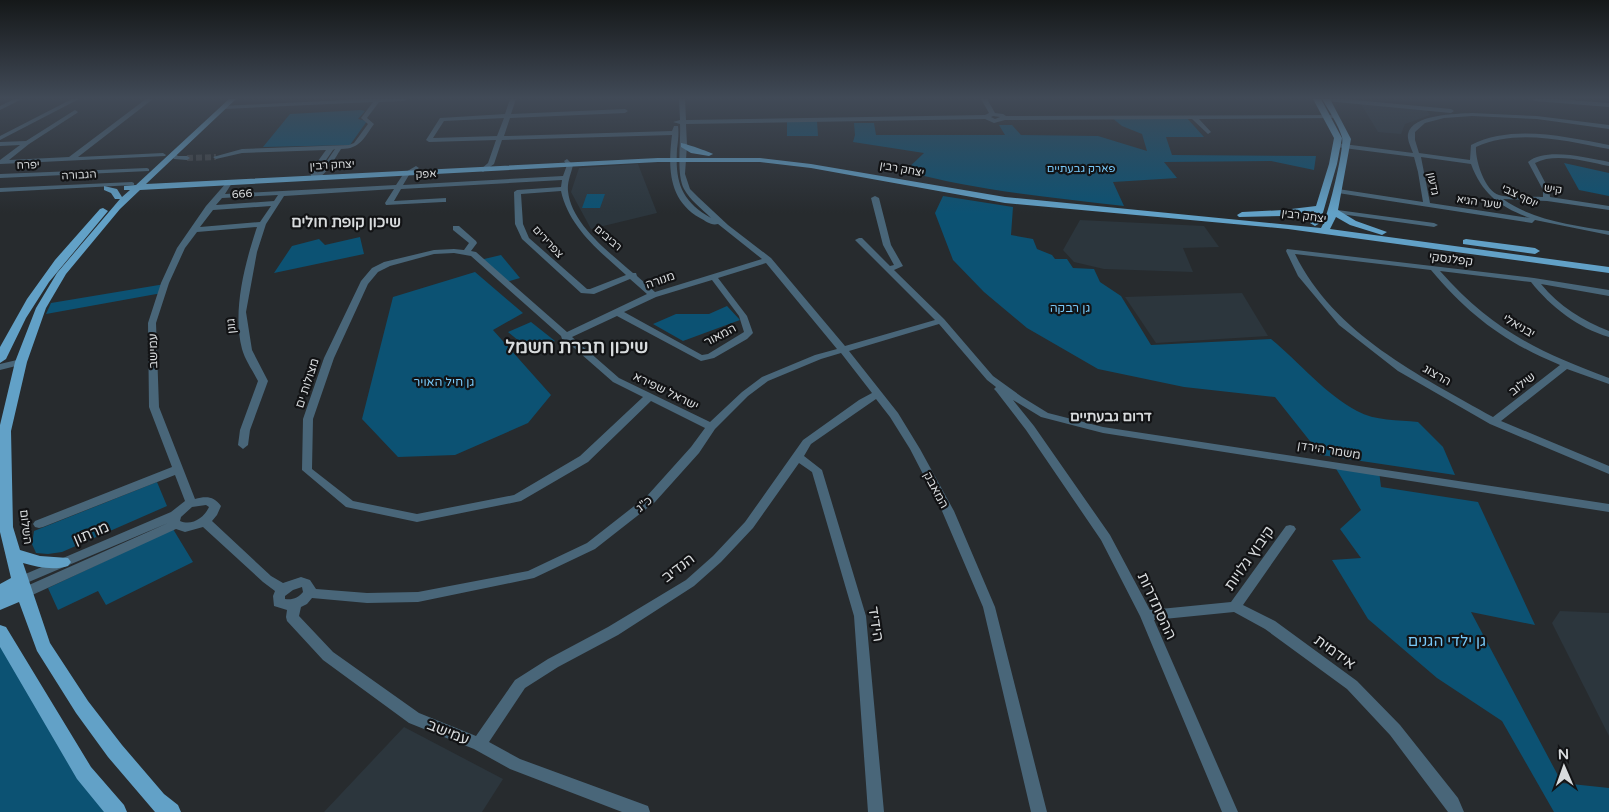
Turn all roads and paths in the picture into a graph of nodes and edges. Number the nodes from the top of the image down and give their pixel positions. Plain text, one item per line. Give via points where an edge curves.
1 (36, 137) edge
2 (100, 137) edge
3 (187, 137) edge
4 (361, 137) edge
5 (431, 137) edge
6 (539, 137) edge
7 (675, 137) edge
8 (683, 137) edge
9 (1337, 137) edge
10 (1346, 137) edge
11 (1411, 137) edge
12 (1498, 137) edge
13 (1532, 137) edge
14 (500, 138) junction
15 (27, 143) junction
16 (0, 144) edge
17 (684, 145) junction
18 (1336, 145) junction
19 (1346, 146) junction
20 (1609, 147) edge
21 (330, 148) junction
22 (339, 148) junction
23 (168, 154) junction
24 (1417, 155) junction
25 (216, 157) tunnel mouth
26 (673, 157) junction
27 (683, 157) junction
28 (719, 157) junction
29 (187, 158) tunnel mouth
30 (71, 159) junction
31 (1, 162) edge
32 (1473, 162) junction
33 (568, 163) junction
34 (491, 164) junction
35 (1609, 164) edge
36 (416, 168) junction
37 (483, 170) junction
38 (682, 170) junction
39 (150, 171) junction
40 (316, 174) junction
41 (406, 174) junction
42 (0, 176) edge
43 (566, 178) junction
44 (168, 182) junction
45 (229, 183) junction
46 (135, 185) junction
47 (398, 186) junction
48 (106, 188) junction
49 (18, 189) junction
50 (564, 189) junction
51 (0, 190) edge
52 (1338, 191) junction
53 (287, 193) junction
54 (218, 196) junction
55 (118, 197) junction
56 (1493, 197) junction
57 (875, 198) dead end
58 (1547, 199) junction
59 (443, 200) dead end
60 (276, 203) junction
61 (1427, 205) junction
62 (209, 208) junction
63 (1320, 208) junction
64 (1609, 208) edge
65 (1333, 211) junction
66 (1232, 215) junction
67 (1315, 223) junction
68 (262, 224) junction
69 (1558, 224) junction
70 (1434, 225) dead end
71 (724, 227) junction
72 (456, 228) dead end
73 (1326, 228) junction
74 (193, 230) junction
75 (1382, 232) junction
76 (1609, 233) edge
77 (859, 240) dead end
78 (1290, 251) joint
79 (467, 252) junction
80 (768, 260) junction
81 (1609, 263) edge
82 (887, 268) junction
83 (1433, 268) junction
84 (1609, 270) edge
85 (633, 275) junction
86 (713, 276) junction
87 (1534, 280) junction
88 (1609, 293) edge
89 (653, 295) junction
90 (617, 312) junction
91 (941, 321) junction
92 (1609, 334) edge
93 (565, 337) junction
94 (843, 350) junction
95 (0, 359) edge
96 (21, 362) junction
97 (1566, 365) junction
98 (0, 367) edge
99 (990, 378) junction
100 (1609, 381) edge
101 (878, 394) junction
102 (649, 397) junction
103 (1034, 409) junction
104 (1044, 415) junction
105 (1494, 422) junction
106 (1026, 423) junction
107 (711, 427) junction
108 (243, 445) dead end
109 (798, 457) junction
110 (178, 469) junction
111 (1609, 470) edge
112 (191, 503) junction
113 (1609, 508) edge
114 (175, 520) junction
115 (204, 522) junction
116 (39, 524) dead end
117 (1290, 529) dead end
118 (12, 554) junction
119 (63, 562) junction
120 (22, 587) junction
121 (0, 590) edge
122 (283, 590) junction
123 (309, 593) junction
124 (0, 604) edge
125 (295, 604) junction
126 (1235, 607) junction
127 (1146, 616) junction
128 (0, 633) edge
129 (479, 744) junction
130 (117, 812) edge
131 (171, 812) edge
132 (642, 812) edge
133 (876, 812) edge
134 (1039, 812) edge
135 (1230, 812) edge
136 (1456, 812) edge

1 - 15 street
2 - 30 street
3 - 23 main road, השלום
4 - 22 street via 350,147
5 - 14 street via 429,140
6 - 14 street
7 - 26 street, המאבק
8 - 17 street, המאבק
9 - 18 main road
10 - 19 main road
11 - 24 street, גדעון
12 - 32 street via 1473,146
13 - 20 street
14 - 34 street
15 - 16 street
15 - 31 street
17 - 27 street, המאבק
17 - 28 main road via 696,152
18 - 19 street
18 - 63 main road
19 - 24 street
19 - 52 main road
21 - 22 street
21 - 25 street via 242,150
21 - 40 street
22 - 40 street
23 - 29 street
23 - 30 street
23 - 39 main road, השלום
24 - 32 street
24 - 61 street, גדעון
26 - 27 main road, יצחק רבין
26 - 33 main road, יצחק רבין
26 - 71 street, המאבק via 674,182 684,202 696,213
27 - 28 main road, יצחק רבין
27 - 38 street, המאבק
28 - 38 main road
28 - 66 main road, יצחק רבין via 792,159 1028,198
28 - 73 main road, יצחק רבין via 787,162 1005,200
30 - 31 street
32 - 56 street, יוסף צבי
33 - 34 main road, יצחק רבין
33 - 37 main road, יצחק רבין
33 - 43 street
34 - 36 main road, יצחק רבין
34 - 37 street
35 - 58 street via 1536,158 1531,162 1546,190
36 - 40 main road, יצחק רבין
36 - 41 street
37 - 41 main road, יצחק רבין
38 - 71 street, המאבק via 687,189
39 - 42 street, יפרח
39 - 44 main road via 156,178
39 - 46 main road, השלום
40 - 41 main road, יצחק רבין
40 - 44 main road, יצחק רבין
40 - 45 main road, יצחק רבין
41 - 47 street
43 - 47 street, אפק
43 - 50 street
44 - 46 main road, יצחק רבין
45 - 46 main road, יצחק רבין
45 - 54 street, עמישב
46 - 48 street, הגבורה
46 - 49 street, הגבורה
46 - 55 main road, השלום
46 - 96 main road, השלום via 62,273 42,308
47 - 53 street, אפק
47 - 59 street via 388,203
48 - 49 street, הגבורה
48 - 55 main road
49 - 51 street, הגבורה
50 - 85 street, רביבים via 583,232
50 - 85 street, צפרירים via 517,192 519,224 526,238 584,291 591,292
52 - 61 street, שער הגיא
52 - 65 main road
53 - 54 street, אפק
53 - 60 street
54 - 62 street, עמישב
55 - 95 main road, השלום via 78,236 46,276
56 - 58 street, קיש
56 - 69 street, יוסף צבי via 1529,215
57 - 82 street via 887,245 899,266
58 - 64 street, קיש
60 - 62 street, 666
60 - 68 street, גונן
61 - 69 street, שער הגיא
62 - 74 street, עמישב
63 - 66 main road
63 - 67 main road
65 - 70 street
65 - 73 main road
65 - 75 main road via 1353,223
66 - 67 main road, יצחק רבין
67 - 73 main road
68 - 74 street
68 - 108 street, גונן via 253,252 242,312 247,350 262,381
69 - 76 street, יוסף צבי
71 - 80 street, המאבק
72 - 79 street via 473,243
73 - 75 main road, יצחק רבין
73 - 84 main road, יצחק רבין
74 - 110 street, עמישב via 165,283 152,322 154,407
75 - 81 main road, יצחק רבין
77 - 82 street, ההסתדרות
78 - 83 street, קפלנסקי
78 - 105 street, הרצוג via 1301,274 1342,323 1401,369
79 - 93 street
79 - 102 street, מצולות ים via 434,252 386,264 375,270 364,283 329,358 308,419 307,470 350,504 418,518 517,498 584,459
80 - 86 street, מנורה
80 - 94 street, המאבק
82 - 91 street, ההסתדרות
83 - 87 street, קפלנסקי
83 - 97 street, יבניאלי via 1450,289 1480,316 1522,343
85 - 89 street, רביבים
86 - 89 street, מנורה
86 - 90 street, המאור via 743,316 749,333 711,356 701,358
87 - 88 street, קפלנסקי
87 - 92 street via 1570,315
89 - 90 street, מנורה
90 - 93 street, מנורה
91 - 94 street, כ"ג
91 - 99 street, ההסתדרות
93 - 102 street, ישראל שפירא via 616,380
94 - 101 street, המאבק
94 - 107 street, כ"ג via 766,379 745,394
95 - 96 street
96 - 98 street
96 - 118 main road, השלום via 5,431 6,527
97 - 100 street, יבניאלי
97 - 105 street, שילוב
99 - 103 street, ההסתדרות
99 - 106 street, ההסתדרות
101 - 109 street, הנדיב via 808,442
101 - 134 street, המאבק via 915,449 948,511 989,607
102 - 107 street, ישראל שפירא
103 - 104 street, ההסתדרות
103 - 106 street
104 - 106 street
104 - 113 street, משמר הירדן via 1103,430
105 - 111 street, הרצוג
106 - 127 street, ההסתדרות via 1106,538
107 - 123 street, כ"ג via 651,499 591,546 530,576 418,597 367,598
109 - 129 street, הנדיב via 749,525 717,559 690,583 520,684
109 - 133 street, הידיד via 817,470 860,616
110 - 112 street, עמישב
110 - 116 street
112 - 114 street
112 - 115 street via 213,503 215,511
114 - 115 street via 187,527
114 - 119 street, מרתון
114 - 120 street, מרתון
115 - 122 street
117 - 126 street, קיבוץ גלויות
118 - 119 main road via 40,562
118 - 120 main road, השלום
119 - 120 street, מרתון
120 - 121 main road
120 - 124 main road
120 - 131 main road, השלום via 44,646 82,707 127,765
122 - 123 street via 301,582 309,586
122 - 125 street via 280,602
123 - 125 street
125 - 129 street, עמישב via 292,617 328,656 414,718
126 - 127 street
126 - 136 street, אידמית via 1270,625 1352,685 1395,730
127 - 135 street, ההסתדרות
128 - 130 main road via 84,773
129 - 132 street, עמישב via 515,764

